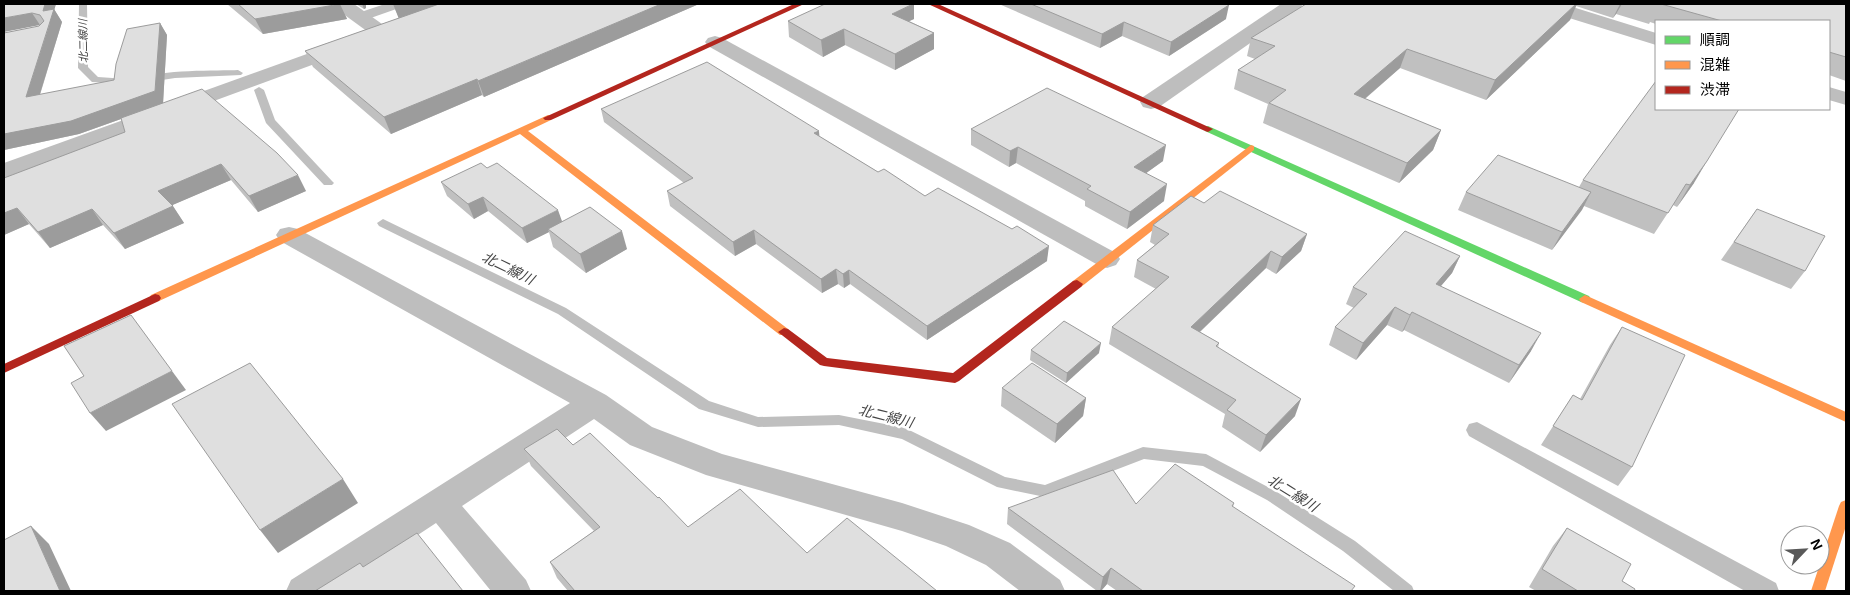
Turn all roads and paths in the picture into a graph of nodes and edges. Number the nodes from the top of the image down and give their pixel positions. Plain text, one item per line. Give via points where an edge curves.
1 (342, 4) edge
2 (397, 4) edge
3 (800, 4) edge
4 (932, 4) edge
5 (1544, 4) edge
6 (1284, 5) edge
7 (360, 17) junction
8 (1655, 39) edge
9 (715, 42) junction
10 (1830, 93) edge
11 (1846, 99) edge
12 (1151, 102) junction
13 (521, 130) junction
14 (1251, 148) junction
15 (4, 171) edge
16 (289, 235) junction
17 (1107, 260) junction
18 (4, 369) edge
19 (595, 403) junction
20 (1846, 417) edge
21 (1477, 430) dead end
22 (440, 504) junction
23 (1846, 506) edge
24 (304, 591) edge
25 (513, 591) edge
26 (1047, 591) edge
27 (1767, 591) edge
28 (1818, 591) edge

1 - 7 street
2 - 7 lane
3 - 9 main road
4 - 12 main road
5 - 8 street
6 - 12 street
7 - 15 street via 391,30
9 - 13 main road
9 - 17 street
10 - 11 street
12 - 14 main road
13 - 16 main road
13 - 17 main road via 824,362 955,378
14 - 17 main road
14 - 20 main road
16 - 18 main road
16 - 19 street
19 - 22 street
19 - 26 street via 641,436 717,466 957,535 998,554
21 - 27 lane
22 - 24 street
22 - 25 street
23 - 28 main road

